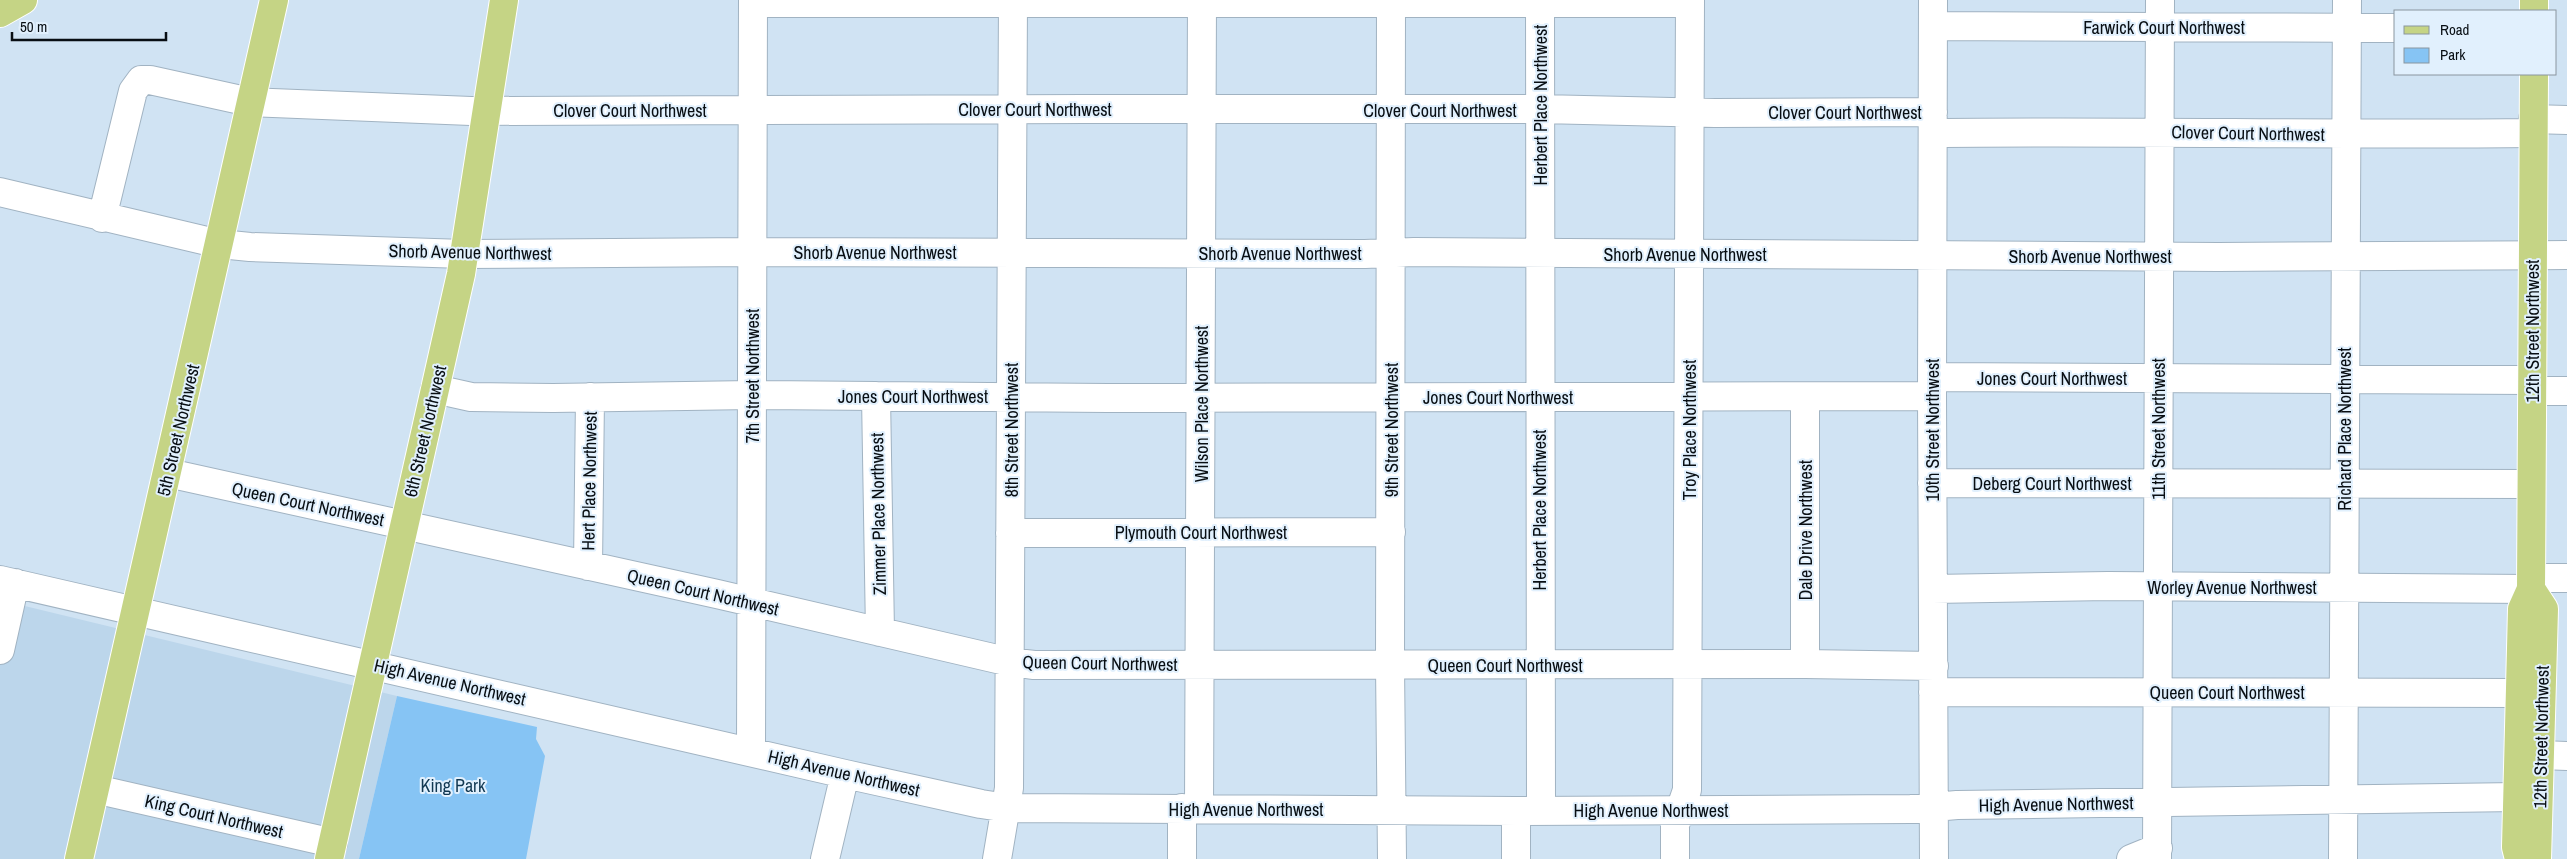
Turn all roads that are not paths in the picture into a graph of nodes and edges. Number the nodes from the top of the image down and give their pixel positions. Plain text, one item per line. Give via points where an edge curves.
1 (23, 0) edge
2 (274, 0) edge
3 (504, 0) edge
4 (2346, 0) edge
5 (753, 2) edge
6 (1013, 2) edge
7 (1202, 2) edge
8 (1391, 2) edge
9 (1540, 2) edge
10 (1690, 2) edge
11 (0, 13) edge
12 (1933, 13) edge
13 (2160, 13) edge
14 (2394, 28) edge
15 (2347, 29) junction
16 (2534, 75) edge
17 (250, 102) junction
18 (753, 109) junction
19 (1203, 109) junction
20 (1013, 110) junction
21 (1391, 110) junction
22 (1540, 110) junction
23 (487, 111) junction
24 (1689, 111) junction
25 (2567, 120) edge
26 (1933, 122) junction
27 (2533, 126) junction
28 (2160, 131) junction
29 (2347, 135) junction
30 (0, 192) edge
31 (102, 218) junction
32 (220, 244) junction
33 (752, 252) junction
34 (1012, 252) junction
35 (1391, 252) junction
36 (1540, 252) junction
37 (1203, 253) junction
38 (464, 254) junction
39 (1690, 254) junction
40 (1932, 255) junction
41 (2533, 255) junction
42 (2567, 255) edge
43 (2159, 256) junction
44 (2345, 256) junction
45 (2158, 378) junction
46 (2344, 379) junction
47 (2532, 386) junction
48 (1932, 387) junction
49 (435, 389) junction
50 (2567, 392) edge
51 (752, 395) junction
52 (876, 396) junction
53 (1012, 396) junction
54 (1391, 396) junction
55 (590, 397) junction
56 (1201, 397) junction
57 (1539, 397) junction
58 (1689, 397) junction
59 (1805, 397) junction
60 (168, 473) junction
61 (1932, 483) junction
62 (2158, 483) junction
63 (2344, 483) junction
64 (2531, 484) junction
65 (404, 525) junction
66 (1201, 532) junction
67 (1391, 532) junction
68 (1010, 533) junction
69 (588, 566) junction
70 (2567, 578) edge
71 (7, 582) edge
72 (2531, 584) junction
73 (2158, 587) junction
74 (2345, 588) junction
75 (1933, 589) junction
76 (752, 603) junction
77 (136, 611) junction
78 (880, 632) junction
79 (0, 650) edge
80 (1010, 662) junction
81 (1201, 664) junction
82 (1805, 664) junction
83 (373, 665) junction
84 (1390, 665) junction
85 (1540, 665) junction
86 (1688, 666) junction
87 (1934, 679) junction
88 (2158, 692) junction
89 (2344, 692) junction
90 (2520, 693) junction
91 (751, 751) junction
92 (2554, 755) edge
93 (845, 774) junction
94 (95, 789) junction
95 (2517, 797) junction
96 (2343, 798) junction
97 (2158, 801) junction
98 (1933, 807) junction
99 (1007, 808) junction
100 (1190, 808) junction
101 (1391, 810) junction
102 (1528, 810) junction
103 (1681, 810) junction
104 (331, 851) edge
105 (2158, 853) edge
106 (79, 859) edge
107 (825, 859) edge
108 (997, 859) edge
109 (1182, 859) edge
110 (1392, 859) edge
111 (1516, 859) edge
112 (1676, 859) edge
113 (1934, 859) edge
114 (2131, 859) edge
115 (2343, 859) edge
116 (2519, 859) edge
117 (2537, 859) edge

1 - 11 main road
2 - 17 main road, 5th Street Northwest
3 - 23 main road, 6th Street Northwest
4 - 15 street, Richard Place Northwest
5 - 6 street
5 - 18 street, 7th Street Northwest
6 - 7 street
6 - 20 street, 8th Street Northwest
7 - 8 street
7 - 19 street, Wilson Place Northwest
8 - 9 street
8 - 21 street, 9th Street Northwest
9 - 10 street
9 - 22 street, Herbert Place Northwest
10 - 24 street, Troy Place Northwest
12 - 13 street, Farwick Court Northwest
12 - 26 street, 10th Street Northwest
13 - 15 street, Farwick Court Northwest
13 - 28 street, 11th Street Northwest
14 - 15 street, Farwick Court Northwest
15 - 29 street, Richard Place Northwest
16 - 27 main road, 12th Street Northwest
17 - 23 street, Clover Court Northwest
17 - 31 street, Clover Court Northwest via 141,80 132,91
17 - 32 main road, 5th Street Northwest
18 - 20 street, Clover Court Northwest
18 - 23 street, Clover Court Northwest
18 - 33 street, 7th Street Northwest
19 - 20 street, Clover Court Northwest
19 - 21 street, Clover Court Northwest
19 - 37 street, Wilson Place Northwest
20 - 34 street, 8th Street Northwest
21 - 22 street, Clover Court Northwest
21 - 35 street, 9th Street Northwest
22 - 24 street, Clover Court Northwest
22 - 36 street, Herbert Place Northwest
23 - 38 main road, 6th Street Northwest
24 - 26 street, Clover Court Northwest
24 - 39 street, Troy Place Northwest
25 - 27 street, Clover Court Northwest
26 - 28 street, Clover Court Northwest
26 - 40 street, 10th Street Northwest
27 - 29 street, Clover Court Northwest
27 - 41 main road, 12th Street Northwest
28 - 29 street, Clover Court Northwest
28 - 43 street, 11th Street Northwest
29 - 44 street, Richard Place Northwest
30 - 31 street, Shorb Avenue Northwest
31 - 32 street, Shorb Avenue Northwest
32 - 38 street, Shorb Avenue Northwest via 250,248
32 - 60 main road, 5th Street Northwest
33 - 34 street, Shorb Avenue Northwest
33 - 38 street, Shorb Avenue Northwest
33 - 51 street, 7th Street Northwest
34 - 37 street, Shorb Avenue Northwest
34 - 53 street, 8th Street Northwest
35 - 36 street, Shorb Avenue Northwest
35 - 37 street, Shorb Avenue Northwest
35 - 54 street, 9th Street Northwest
36 - 39 street, Shorb Avenue Northwest
36 - 57 street, Herbert Place Northwest
37 - 56 street, Wilson Place Northwest
38 - 49 main road, 6th Street Northwest
39 - 40 street, Shorb Avenue Northwest
39 - 58 street, Troy Place Northwest
40 - 43 street, Shorb Avenue Northwest
40 - 48 street, 10th Street Northwest
41 - 42 street, Shorb Avenue Northwest
41 - 44 street, Shorb Avenue Northwest
41 - 47 main road, 12th Street Northwest
43 - 44 street, Shorb Avenue Northwest
43 - 45 street, 11th Street Northwest
44 - 46 street, Richard Place Northwest
45 - 46 street, Jones Court Northwest
45 - 48 street, Jones Court Northwest
45 - 62 street, 11th Street Northwest
46 - 47 street, Jones Court Northwest
46 - 63 street, Richard Place Northwest
47 - 50 street, Jones Court Northwest
47 - 64 main road, 12th Street Northwest
48 - 59 street, Jones Court Northwest
48 - 61 street, 10th Street Northwest
49 - 55 street, Jones Court Northwest via 471,397
49 - 65 main road, 6th Street Northwest
51 - 52 street, Jones Court Northwest
51 - 55 street, Jones Court Northwest
51 - 76 street, 7th Street Northwest
52 - 53 street, Jones Court Northwest
52 - 78 street, Zimmer Place Northwest
53 - 56 street, Jones Court Northwest
53 - 68 street, 8th Street Northwest
54 - 56 street, Jones Court Northwest
54 - 57 street, Jones Court Northwest
54 - 67 street, 9th Street Northwest
55 - 69 street, Hert Place Northwest
56 - 66 street, Wilson Place Northwest
57 - 58 street, Jones Court Northwest
57 - 85 street, Herbert Place Northwest
58 - 59 street, Jones Court Northwest
58 - 86 street, Troy Place Northwest
59 - 82 street, Dale Drive Northwest
60 - 65 street, Queen Court Northwest
60 - 77 main road, 5th Street Northwest
61 - 62 street, Deberg Court Northwest
61 - 75 street, 10th Street Northwest
62 - 63 street, Deberg Court Northwest
62 - 73 street, 11th Street Northwest
63 - 64 street, Deberg Court Northwest
63 - 74 street, Richard Place Northwest
64 - 72 main road, 12th Street Northwest
65 - 69 street, Queen Court Northwest
65 - 83 main road, 6th Street Northwest
66 - 67 street, Plymouth Court Northwest
66 - 68 street, Plymouth Court Northwest
66 - 81 street, Wilson Place Northwest
67 - 84 street, 9th Street Northwest
68 - 80 street, 8th Street Northwest
69 - 76 street, Queen Court Northwest
70 - 72 street, Worley Avenue Northwest
71 - 77 street, High Avenue Northwest
71 - 79 street
72 - 74 street, Worley Avenue Northwest
72 - 90 main road, 12th Street Northwest via 2522,609
72 - 92 main road, 12th Street Northwest via 2544,609
73 - 74 street, Worley Avenue Northwest
73 - 75 street, Worley Avenue Northwest
73 - 88 street, 11th Street Northwest
74 - 89 street, Richard Place Northwest
75 - 87 street, 10th Street Northwest
76 - 78 street, Queen Court Northwest
76 - 91 street, 7th Street Northwest
77 - 83 street, High Avenue Northwest
77 - 94 main road, 5th Street Northwest
78 - 80 street, Queen Court Northwest
80 - 81 street, Queen Court Northwest via 1034,665
80 - 99 street, 8th Street Northwest
81 - 84 street, Queen Court Northwest
81 - 100 street, Wilson Place Northwest
82 - 86 street, Queen Court Northwest
82 - 87 street, Queen Court Northwest
83 - 91 street, High Avenue Northwest
83 - 104 main road, 6th Street Northwest
84 - 85 street, Queen Court Northwest
84 - 101 street, 9th Street Northwest
85 - 86 street, Queen Court Northwest
85 - 102 street, Herbert Place Northwest
86 - 103 street, Troy Place Northwest via 1687,790
87 - 88 street, Queen Court Northwest
87 - 98 street, 10th Street Northwest
88 - 89 street, Queen Court Northwest
88 - 97 street, 11th Street Northwest
89 - 90 street, Queen Court Northwest
89 - 96 street, Richard Place Northwest
90 - 95 main road, 12th Street Northwest
91 - 93 street, High Avenue Northwest
92 - 117 main road, 12th Street Northwest
93 - 99 street, High Avenue Northwest
93 - 107 street
94 - 104 street, King Court Northwest
94 - 106 main road, 5th Street Northwest
95 - 96 street, High Avenue Northwest
95 - 116 main road, 12th Street Northwest via 2516,847
96 - 97 street, High Avenue Northwest
96 - 115 street, Richard Place Northwest
97 - 98 street, High Avenue Northwest
97 - 105 street, 11th Street Northwest
98 - 103 street, High Avenue Northwest
98 - 113 street, 10th Street Northwest
99 - 100 street, High Avenue Northwest
99 - 108 street, 8th Street Northwest
100 - 101 street, High Avenue Northwest
100 - 109 street, Wilson Place Northwest
101 - 102 street, High Avenue Northwest
101 - 110 street, 9th Street Northwest
102 - 103 street, High Avenue Northwest
102 - 111 street, Herbert Place Northwest
103 - 112 street, Troy Place Northwest via 1675,825
105 - 114 street

